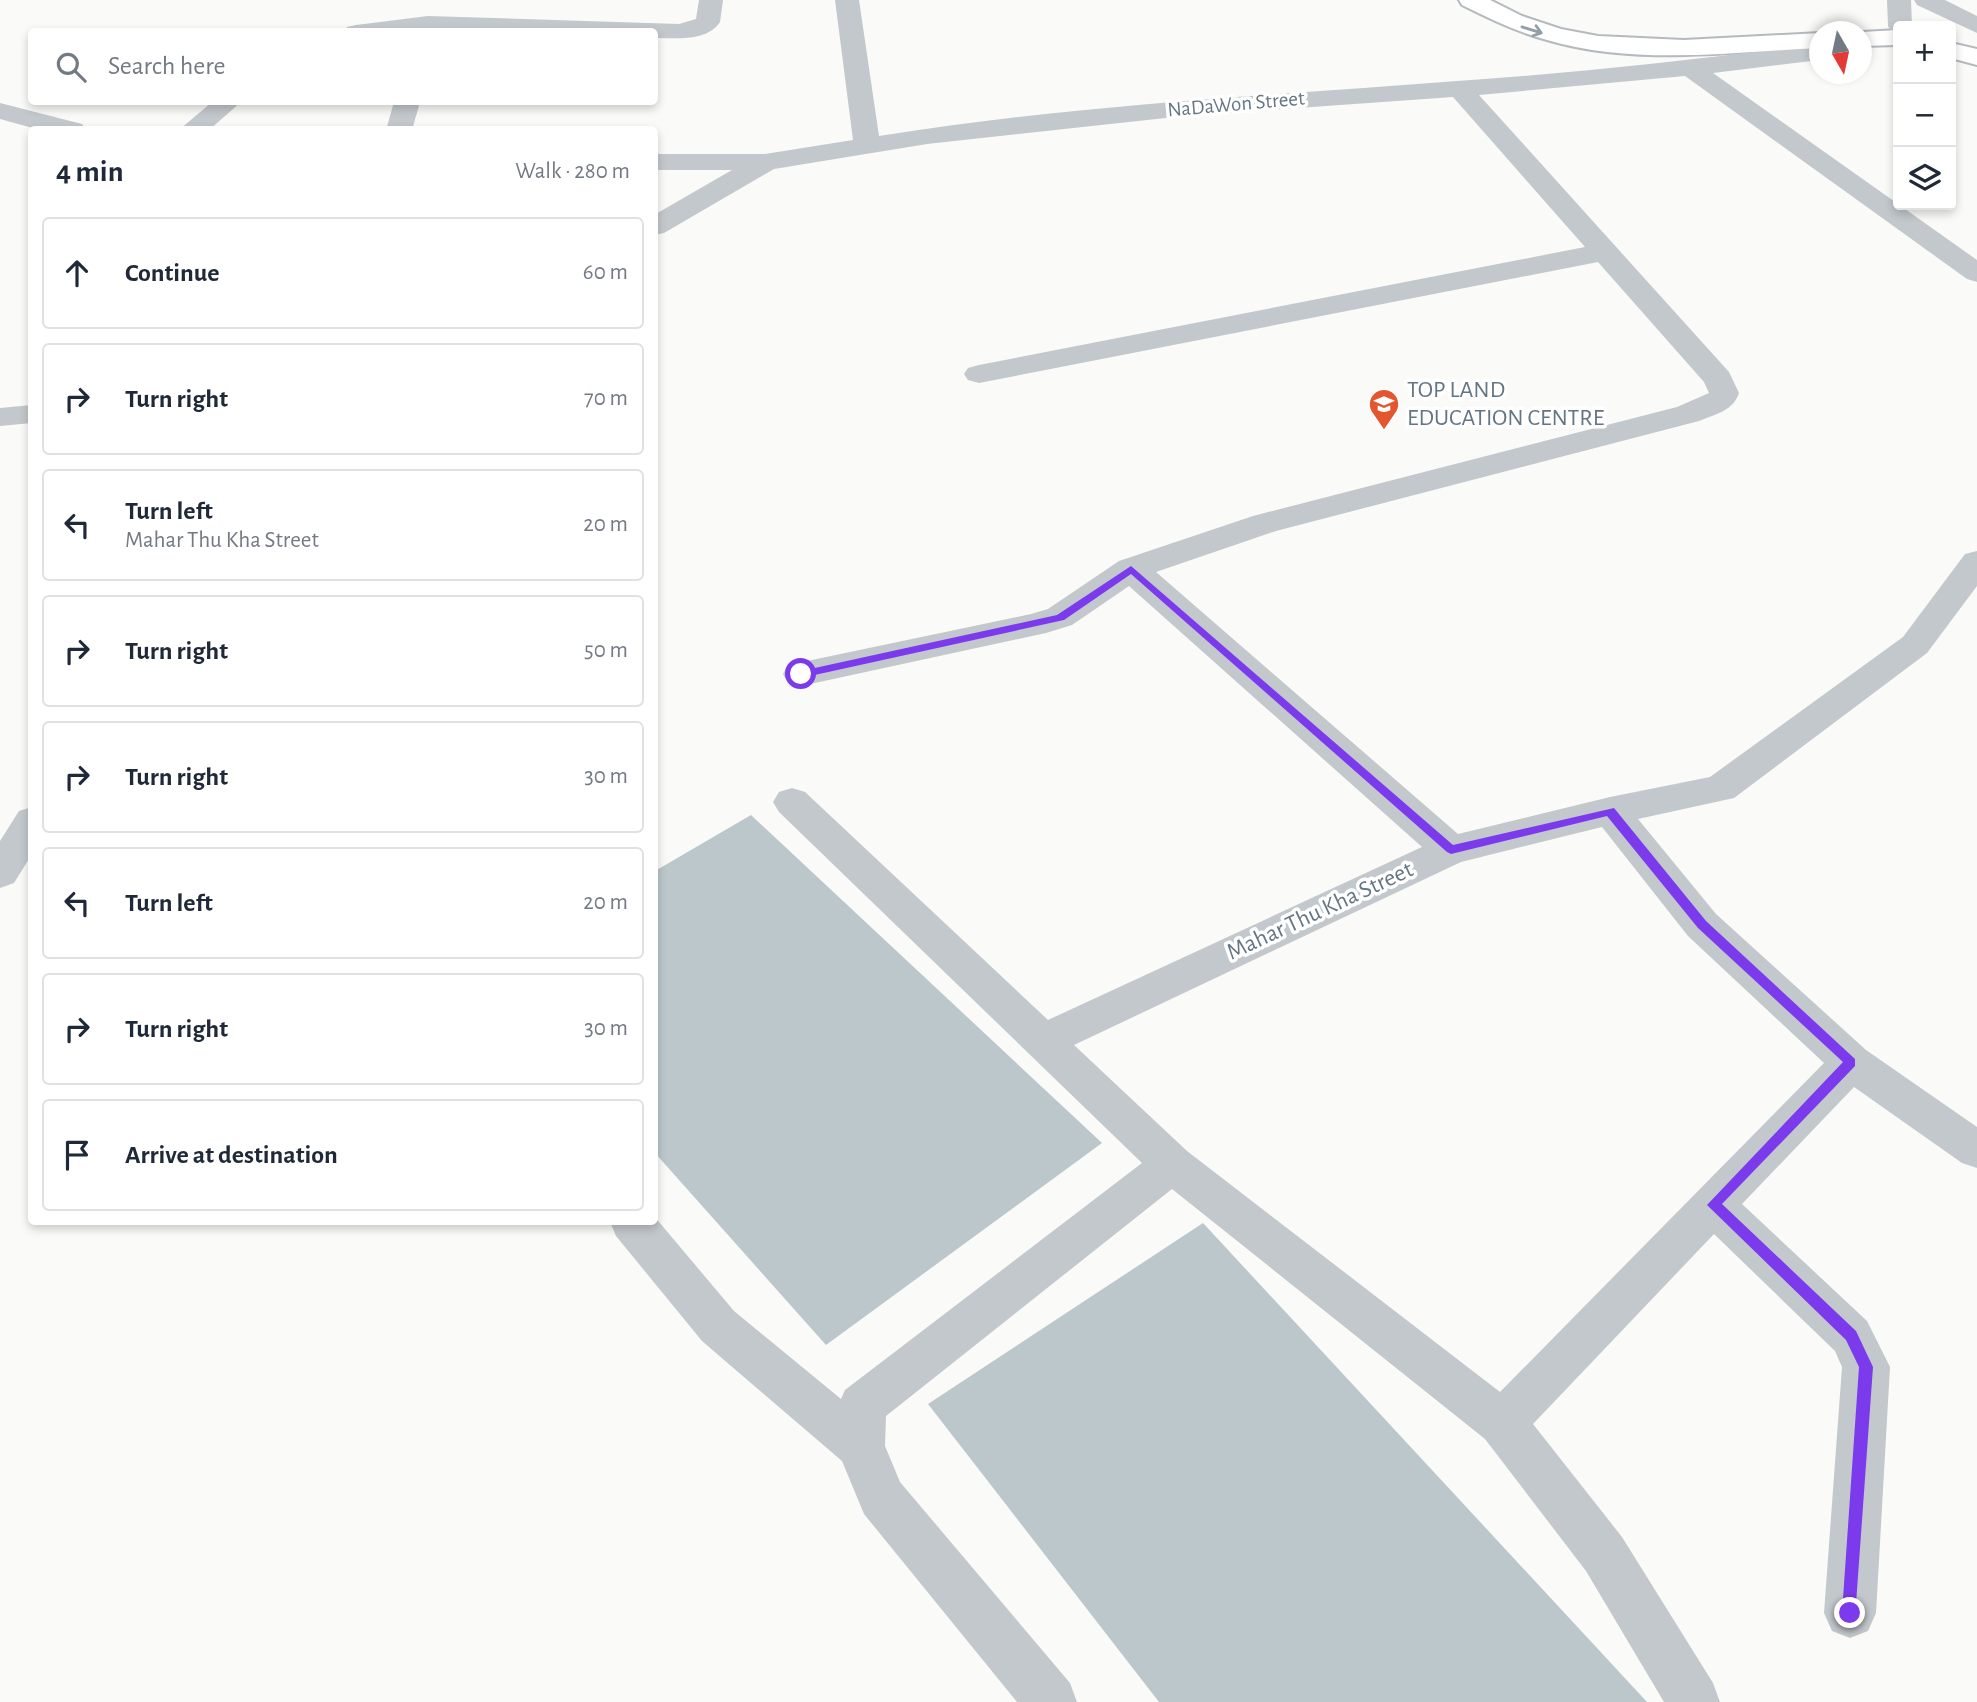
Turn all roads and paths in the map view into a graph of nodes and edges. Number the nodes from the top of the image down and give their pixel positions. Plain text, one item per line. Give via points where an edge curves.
1 (711, 0) edge
2 (847, 0) edge
3 (1471, 0) edge
4 (1899, 0) edge
5 (1926, 0) edge
6 (429, 18) edge
7 (1900, 21) edge
8 (1977, 26) edge
9 (376, 28) edge
10 (621, 28) edge
11 (658, 30) edge
12 (1893, 38) edge
13 (1872, 39) edge
14 (1893, 39) edge
15 (1809, 41) edge
16 (1872, 44) edge
17 (1956, 51) edge
18 (1809, 53) edge
19 (1977, 57) edge
20 (1690, 68) junction
21 (1460, 89) junction
22 (224, 105) edge
23 (406, 105) edge
24 (0, 111) edge
25 (58, 126) edge
26 (197, 126) edge
27 (400, 126) edge
28 (867, 147) junction
29 (658, 162) edge
30 (765, 162) junction
31 (658, 225) edge
32 (1605, 252) junction
33 (1977, 273) edge
34 (979, 374) dead end
35 (28, 414) edge
36 (0, 417) edge
37 (1977, 562) edge
38 (1131, 569) junction
39 (801, 674) dead end
40 (792, 802) dead end
41 (1610, 811) junction
42 (28, 828) edge
43 (1451, 849) junction
44 (0, 873) edge
45 (1045, 1041) junction
46 (1851, 1062) junction
47 (1977, 1150) edge
48 (1172, 1164) junction
49 (1713, 1205) junction
50 (635, 1225) edge
51 (1502, 1423) junction
52 (861, 1446) junction
53 (1850, 1613) dead end
54 (1052, 1702) edge
55 (1694, 1702) edge

1 - 11 street via 708,22 699,28
2 - 28 street
3 -> 15 main road via 1530,29 1600,45 1670,48
4 - 7 street
5 - 8 street
6 - 9 street
6 - 10 street
12 - 13 main road
14 - 16 street
17 - 19 main road
18 - 20 street, NaDaWon Street
20 - 21 street, NaDaWon Street
20 - 33 street
21 - 28 street, NaDaWon Street via 1184,108 926,136
21 - 32 street
22 - 26 street
23 - 27 street
24 - 25 street
28 - 30 street, NaDaWon Street
29 - 30 street, NaDaWon Street
30 - 31 street
32 - 34 street
32 - 38 street via 1718,379 1724,393 1721,401 1688,414 1265,523
35 - 36 street
37 - 41 street, Mahar Thu Kha Street via 1914,645 1721,788
38 - 39 street via 1060,617
38 - 43 street
40 - 45 street
41 - 43 street, Mahar Thu Kha Street
41 - 46 street via 1702,925
42 - 44 street
43 - 45 street, Mahar Thu Kha Street
45 - 48 street
46 - 47 street
46 - 49 street
48 - 51 street
48 - 52 street via 862,1406
49 - 51 street
49 - 53 street via 1851,1336 1866,1367
50 - 52 street via 719,1326
51 - 55 street via 1604,1554
52 - 54 street via 881,1497

